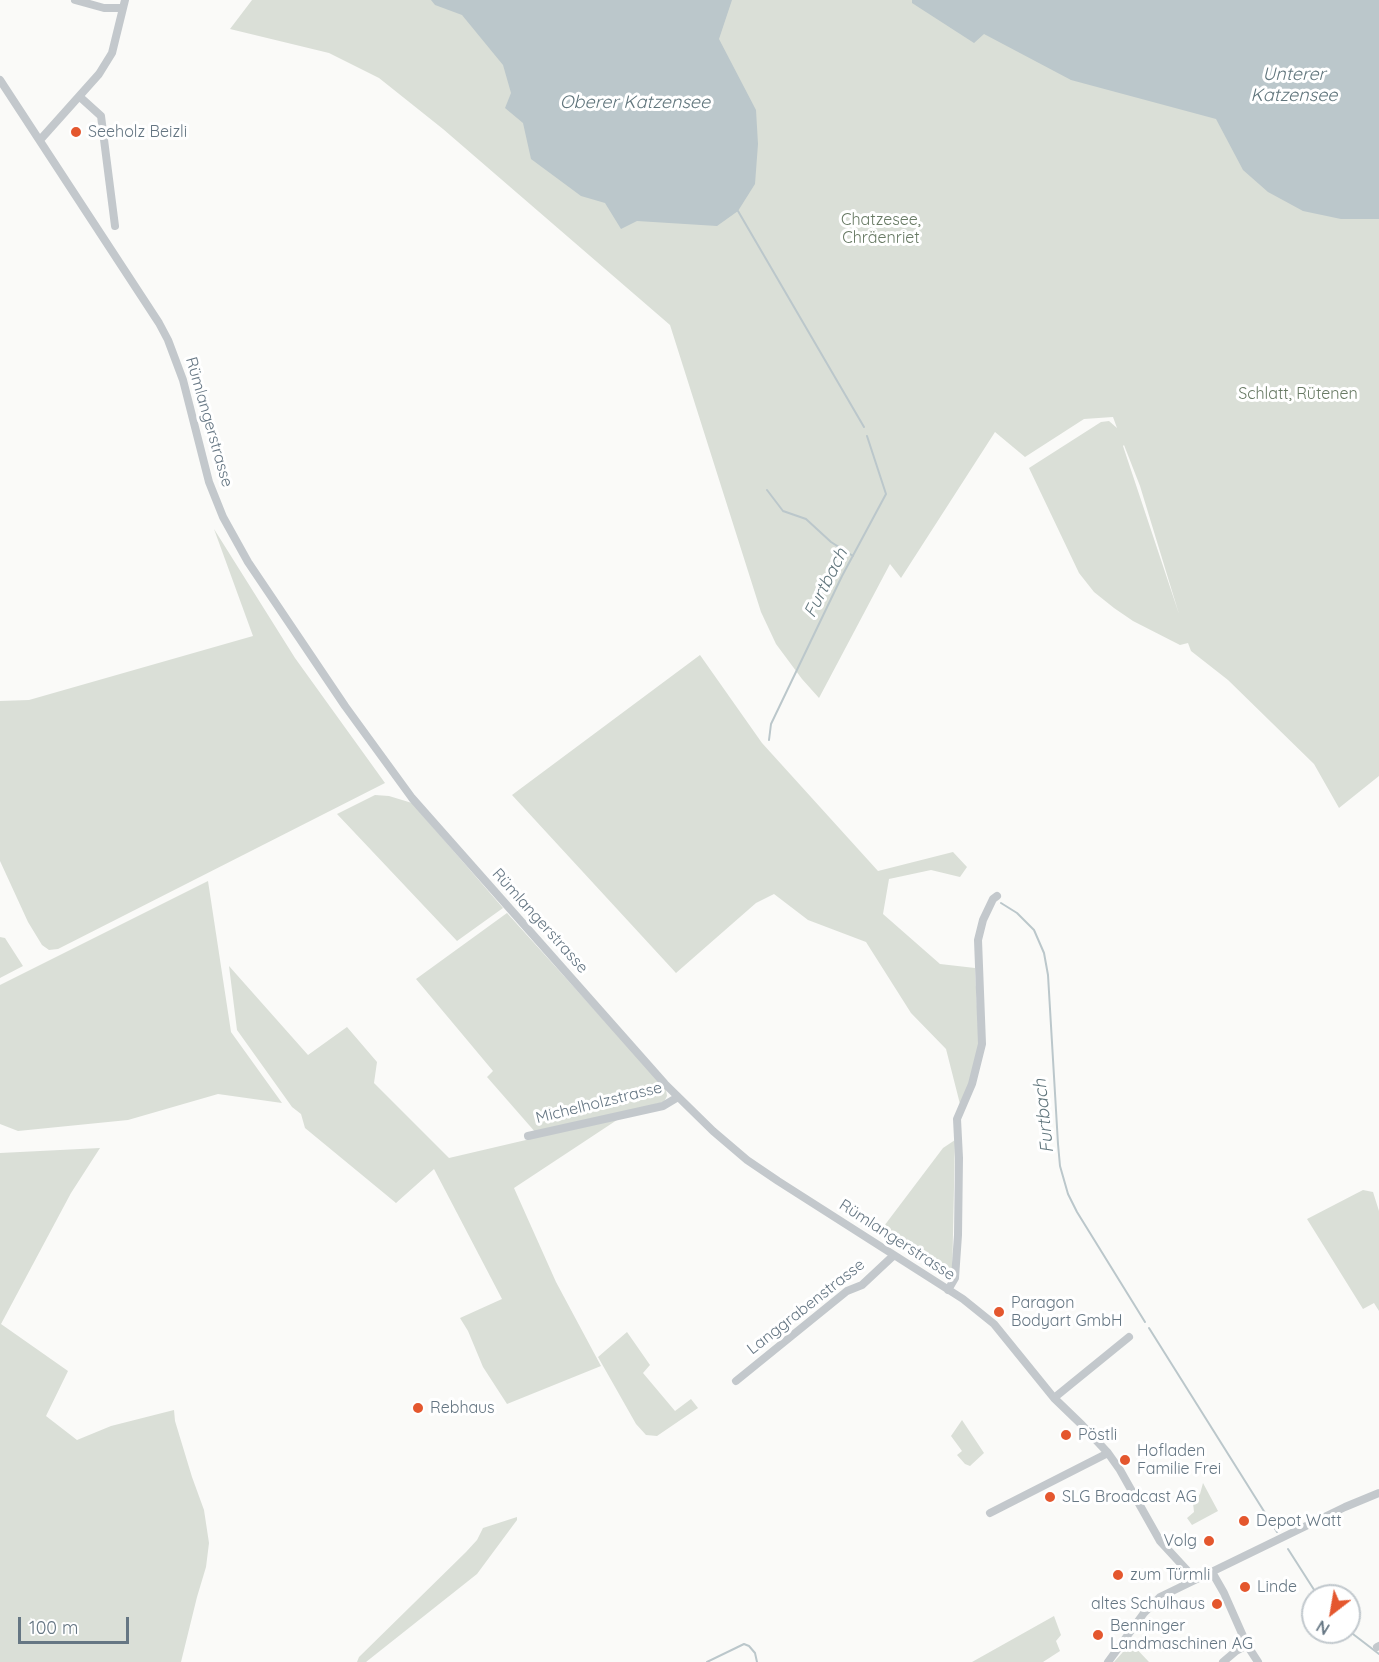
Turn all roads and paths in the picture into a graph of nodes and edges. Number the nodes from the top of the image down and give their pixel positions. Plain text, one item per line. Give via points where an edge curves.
1 (75, 0) edge
2 (124, 4) edge
3 (0, 80) edge
4 (80, 97) junction
5 (40, 140) junction
6 (115, 226) dead end
7 (997, 896) dead end
8 (678, 1097) junction
9 (528, 1136) dead end
10 (893, 1256) junction
11 (948, 1290) junction
12 (1129, 1337) dead end
13 (736, 1381) dead end
14 (1054, 1398) junction
15 (1108, 1453) junction
16 (1379, 1493) edge
17 (990, 1513) dead end
18 (1212, 1572) junction
19 (1195, 1579) junction
20 (1247, 1645) junction
21 (1108, 1662) edge
22 (1223, 1662) edge
23 (1258, 1662) edge

1 - 2 street via 104,8
2 - 4 street via 112,53
3 - 5 street, Rümlangerstrasse
4 - 5 street
4 - 6 street via 102,116
5 - 8 street, Rümlangerstrasse via 168,340 183,380 209,482 256,577 411,798
7 - 11 street via 983,920 978,940 982,1044 972,1084 957,1119 958,1235 955,1278
8 - 9 street, Michelholzstrasse via 663,1106
8 - 10 street, Rümlangerstrasse via 747,1160
10 - 11 street, Rümlangerstrasse
10 - 13 street, Langgrabenstrasse
11 - 14 street, Rümlangerstrasse via 994,1324
12 - 14 street
14 - 15 street, Rümlangerstrasse
15 - 17 street
15 - 19 street, Rümlangerstrasse via 1160,1541
16 - 18 street
18 - 19 street
18 - 20 street
19 - 21 street via 1160,1597
20 - 22 street
20 - 23 street

